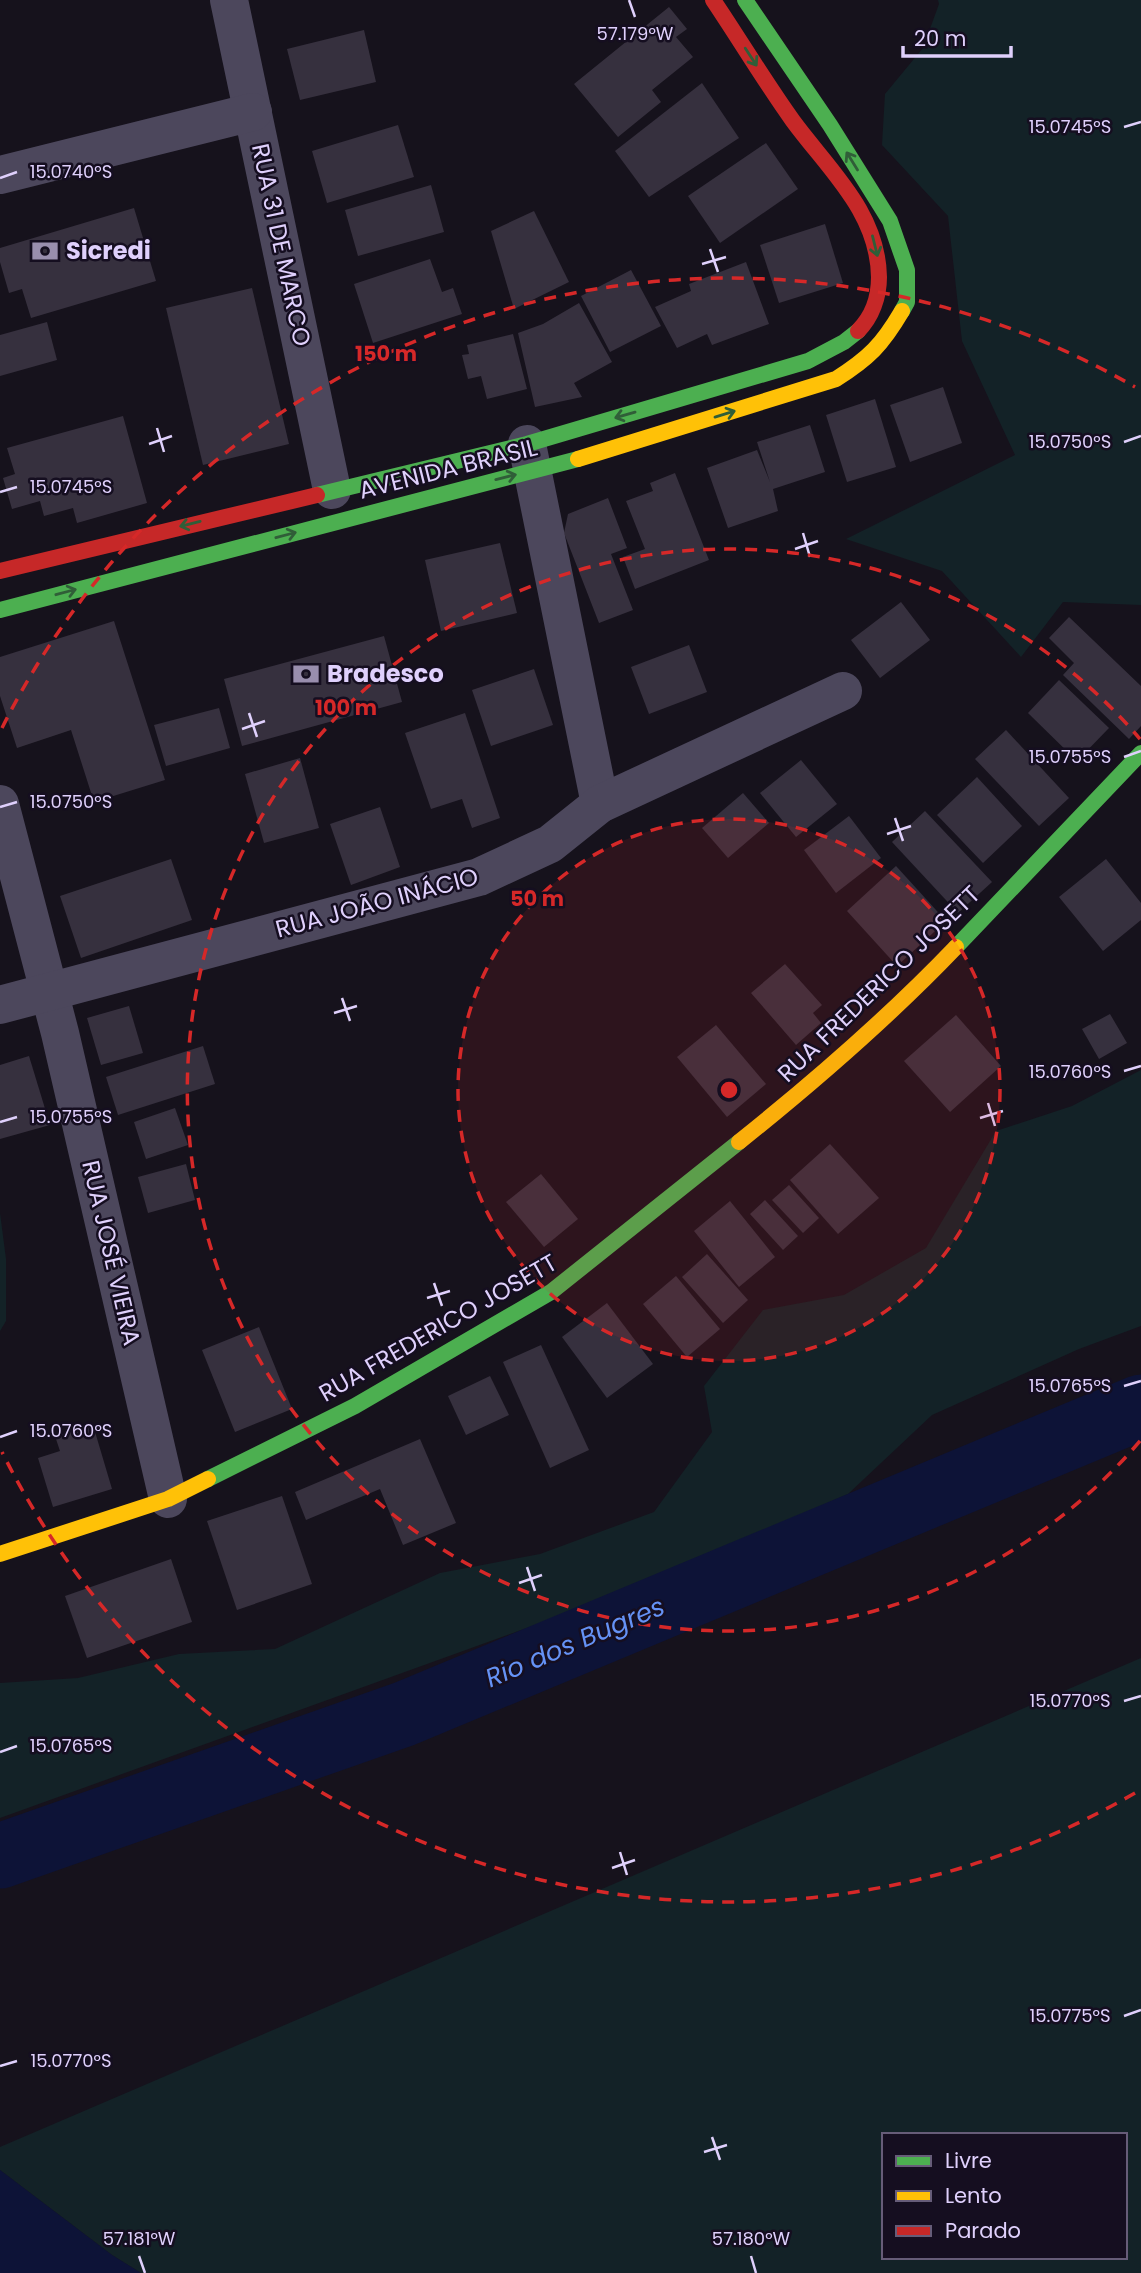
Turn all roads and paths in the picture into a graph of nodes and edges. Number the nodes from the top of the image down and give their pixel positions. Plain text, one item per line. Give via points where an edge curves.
1 (229, 0) edge
2 (713, 0) edge
3 (745, 0) edge
4 (253, 112) junction
5 (0, 176) edge
6 (530, 457) junction
7 (332, 490) junction
8 (0, 571) edge
9 (0, 610) edge
10 (843, 691) dead end
11 (1141, 753) edge
12 (0, 804) edge
13 (600, 804) junction
14 (49, 991) junction
15 (0, 1005) edge
16 (168, 1499) junction
17 (0, 1554) edge

1 - 4 street, RUA 31 DE MARCO
2 -> 6 street, AVENIDA BRASIL via 793,122 855,201 875,240 880,269 877,301 862,327 808,361
6 -> 3 street, AVENIDA BRASIL via 585,457 836,379 867,359 907,302 907,270 890,222
4 - 5 street
4 - 7 street, RUA 31 DE MARCO
6 - 7 street, AVENIDA BRASIL
9 -> 6 street, AVENIDA BRASIL
6 - 13 street
7 -> 8 street, AVENIDA BRASIL
10 - 13 street, RUA JOÃO INÁCIO
11 - 16 street, RUA FREDERICO JOSETT via 933,971 790,1101 565,1282 355,1406
12 - 14 street, RUA JOSÉ VIEIRA
13 - 14 street, RUA JOÃO INÁCIO via 550,844 479,877
14 - 15 street, RUA JOÃO INÁCIO
14 - 16 street, RUA JOSÉ VIEIRA
16 - 17 street, RUA FREDERICO JOSETT

